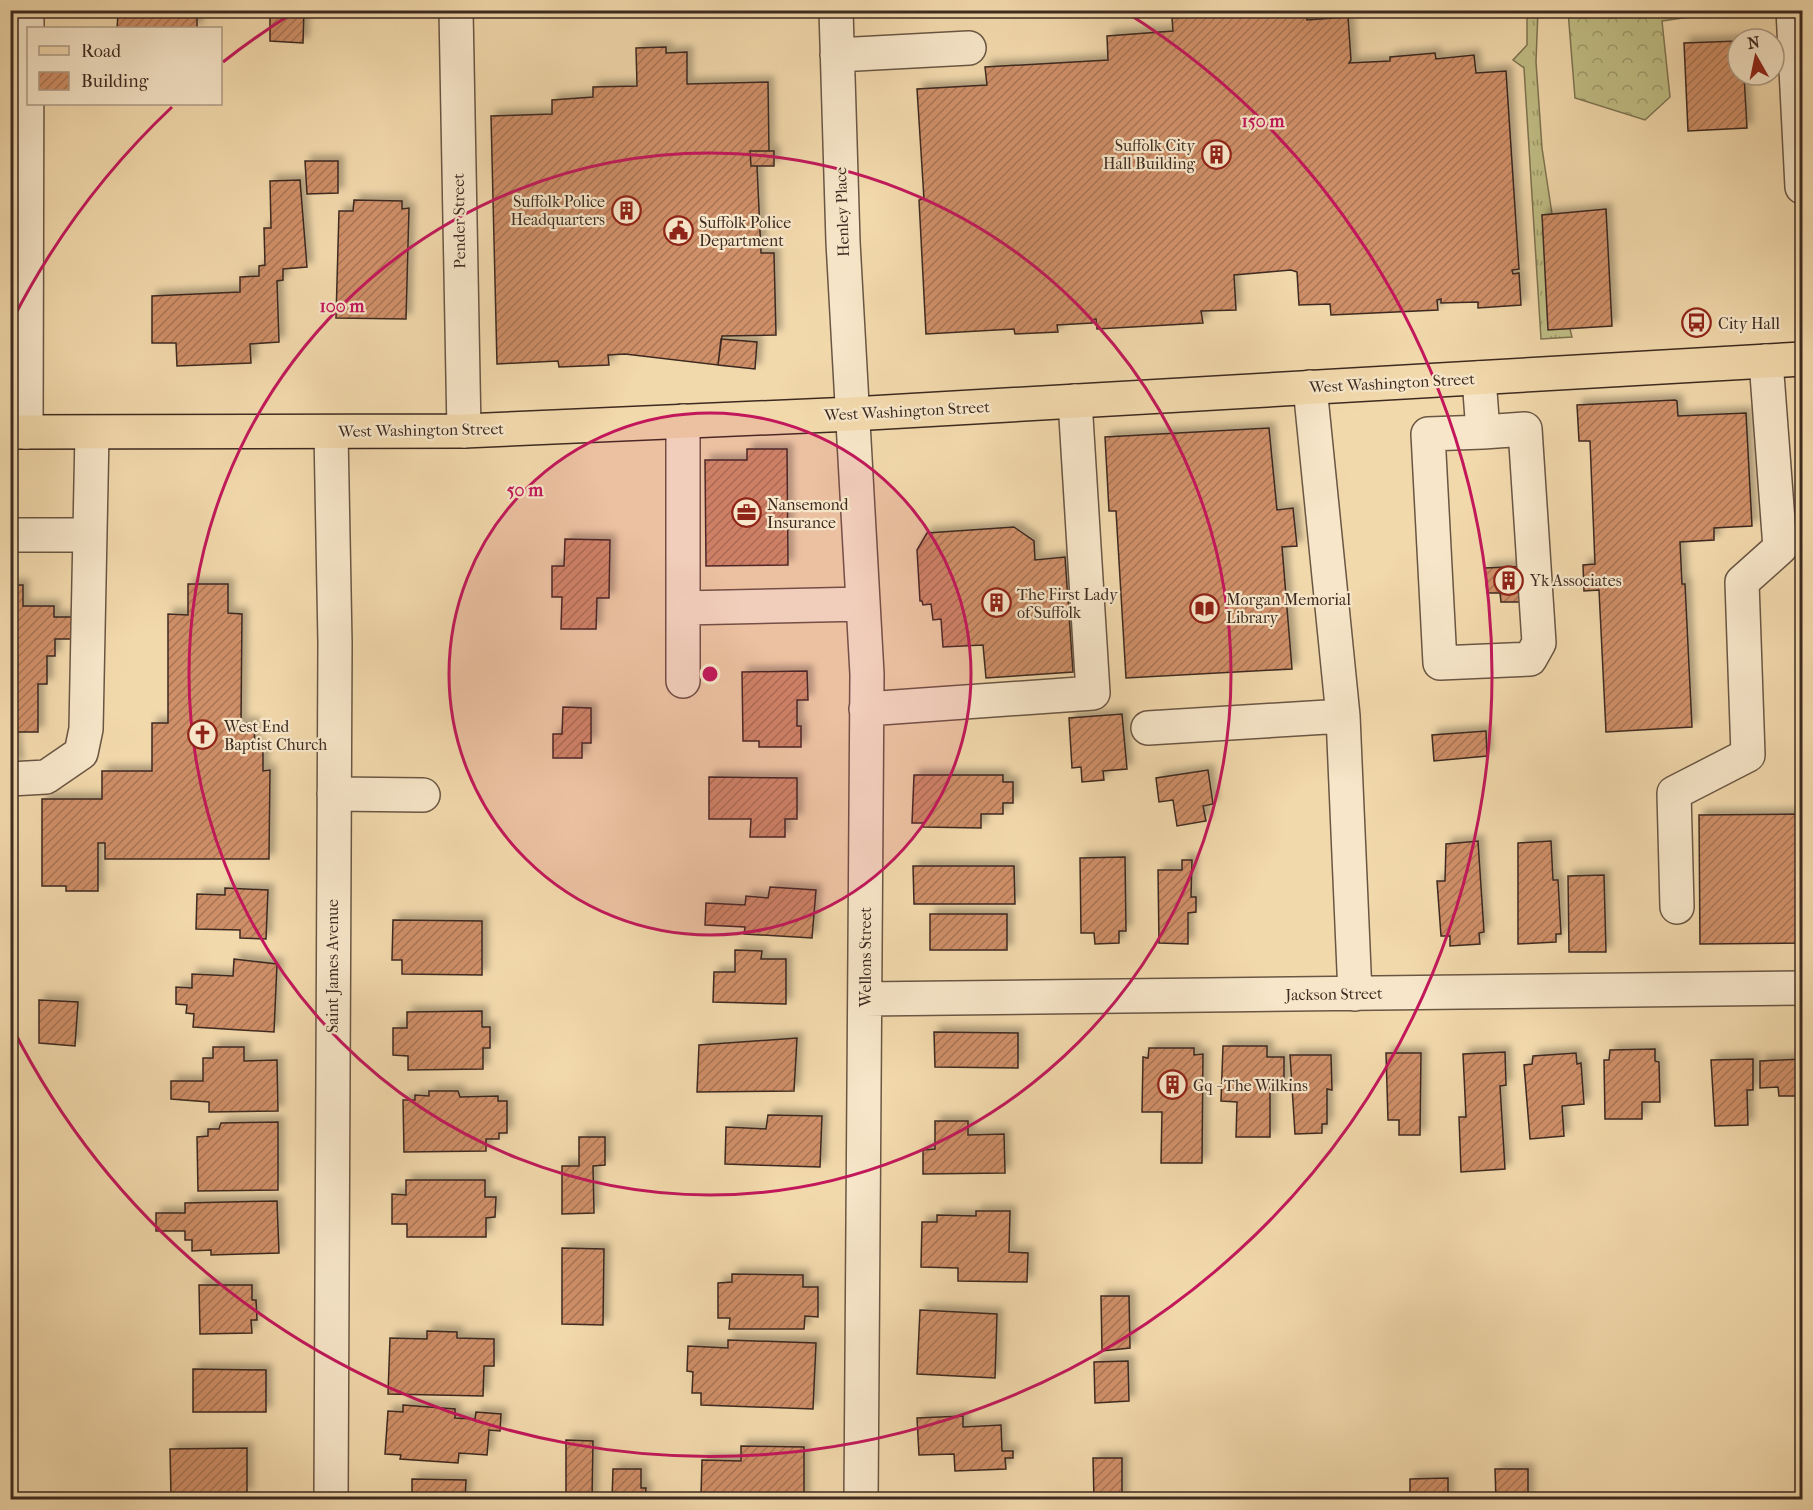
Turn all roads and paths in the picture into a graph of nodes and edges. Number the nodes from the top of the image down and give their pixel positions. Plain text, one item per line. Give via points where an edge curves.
1 (27, 10) edge
2 (456, 10) edge
3 (836, 10) edge
4 (1793, 10) edge
5 (969, 48) dead end
6 (837, 55) junction
7 (1803, 188) edge
8 (1803, 359) edge
9 (1766, 361) junction
10 (1479, 378) junction
11 (1310, 387) junction
12 (1075, 401) junction
13 (852, 414) junction
14 (683, 421) junction
15 (464, 430) junction
16 (18, 432) edge
17 (332, 432) junction
18 (1483, 432) junction
19 (92, 433) junction
20 (10, 535) edge
21 (89, 536) junction
22 (863, 604) junction
23 (683, 608) junction
24 (683, 681) dead end
25 (867, 709) junction
26 (1343, 716) junction
27 (1148, 728) dead end
28 (10, 779) edge
29 (334, 794) junction
30 (423, 795) dead end
31 (1677, 907) dead end
32 (1803, 988) edge
33 (1355, 994) junction
34 (865, 999) junction
35 (331, 1500) edge
36 (861, 1500) edge

1 - 16 street
2 - 15 street, Pender Street
3 - 6 street, Henley Place
4 - 7 street
5 - 6 street
6 - 13 street, Henley Place
8 - 9 main road, West Washington Street
9 - 10 main road, West Washington Street
9 - 31 street via 1780,548 1742,582 1748,755 1674,793
10 - 11 main road, West Washington Street
10 - 18 street
11 - 12 main road, West Washington Street
11 - 26 street
12 - 13 main road, West Washington Street
12 - 25 street via 1093,693
13 - 14 main road, West Washington Street
13 - 22 street, Wellons Street
14 - 15 main road, West Washington Street
14 - 23 street
15 - 17 main road, West Washington Street
16 - 19 main road, West Washington Street
17 - 19 main road, West Washington Street
17 - 29 street, Saint James Avenue
18 - 18 street via 1525,429 1539,643 1530,659 1440,663 1428,434
19 - 21 street
20 - 21 street
21 - 28 street via 86,729 81,753 46,777
22 - 23 street
22 - 25 street, Wellons Street
23 - 24 street
25 - 34 street, Wellons Street
26 - 27 street
26 - 33 street
29 - 30 street
29 - 35 street, Saint James Avenue
32 - 33 street, Jackson Street
33 - 34 street, Jackson Street
34 - 36 street, Wellons Street

